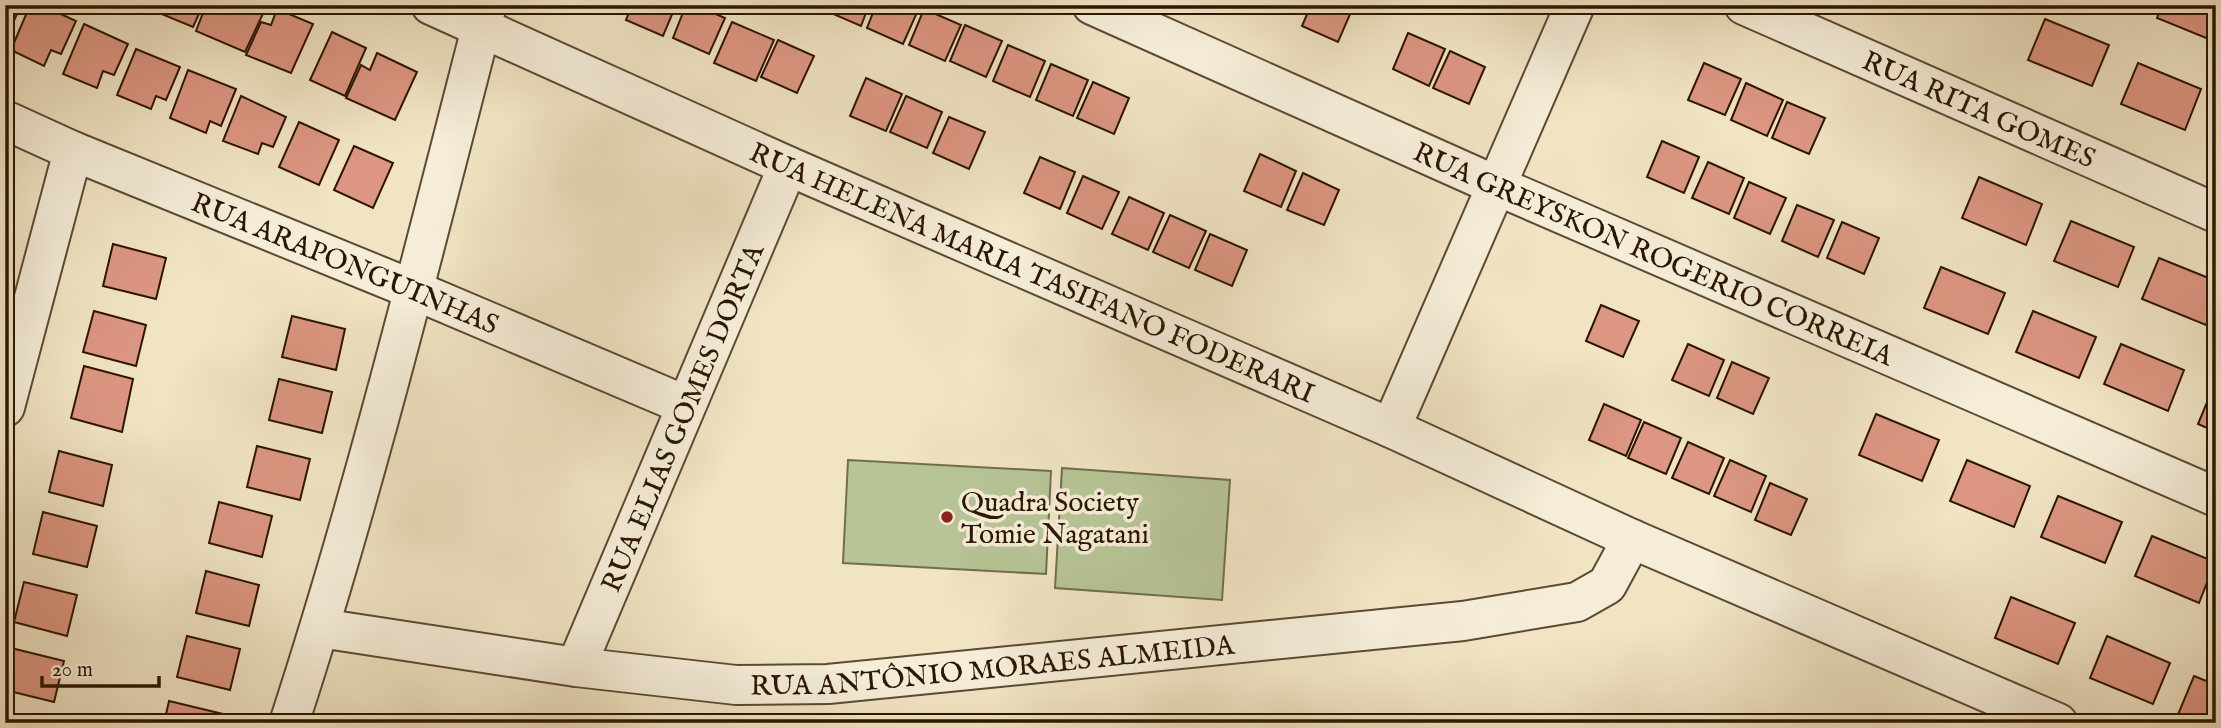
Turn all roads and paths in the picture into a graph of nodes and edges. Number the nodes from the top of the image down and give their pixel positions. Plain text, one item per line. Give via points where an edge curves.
1 (431, 5) edge
2 (1092, 5) edge
3 (1576, 5) edge
4 (1744, 5) edge
5 (484, 16) edge
6 (5, 120) edge
7 (73, 151) junction
8 (788, 166) junction
9 (1495, 185) junction
10 (2216, 213) edge
11 (414, 290) junction
12 (685, 405) junction
13 (5, 407) edge
14 (1391, 428) junction
15 (2216, 497) edge
16 (1632, 539) junction
17 (320, 628) junction
18 (576, 667) junction
19 (289, 723) edge
20 (2058, 723) edge

1 - 5 street, RUA HELENA MARIA TASIFANO FODERARI
2 - 9 street, RUA GREYSKON ROGERIO CORREIA
3 - 9 street
4 - 10 street, RUA RITA GOMES
5 - 8 street, RUA HELENA MARIA TASIFANO FODERARI
5 - 11 street
6 - 7 street, RUA ARAPONGUINHAS
7 - 11 street, RUA ARAPONGUINHAS
7 - 13 street
8 - 12 street, RUA ELIAS GOMES DORTA
8 - 14 street, RUA HELENA MARIA TASIFANO FODERARI
9 - 14 street
9 - 15 street, RUA GREYSKON ROGERIO CORREIA
11 - 12 street, RUA ARAPONGUINHAS
11 - 17 street
12 - 18 street, RUA ELIAS GOMES DORTA
14 - 16 street, RUA HELENA MARIA TASIFANO FODERARI
16 - 18 street, RUA ANTÔNIO MORAES ALMEIDA via 1607,585 1577,602 1463,621 828,684 736,685
16 - 20 street, RUA HELENA MARIA TASIFANO FODERARI
17 - 18 street, RUA ANTÔNIO MORAES ALMEIDA
17 - 19 street

